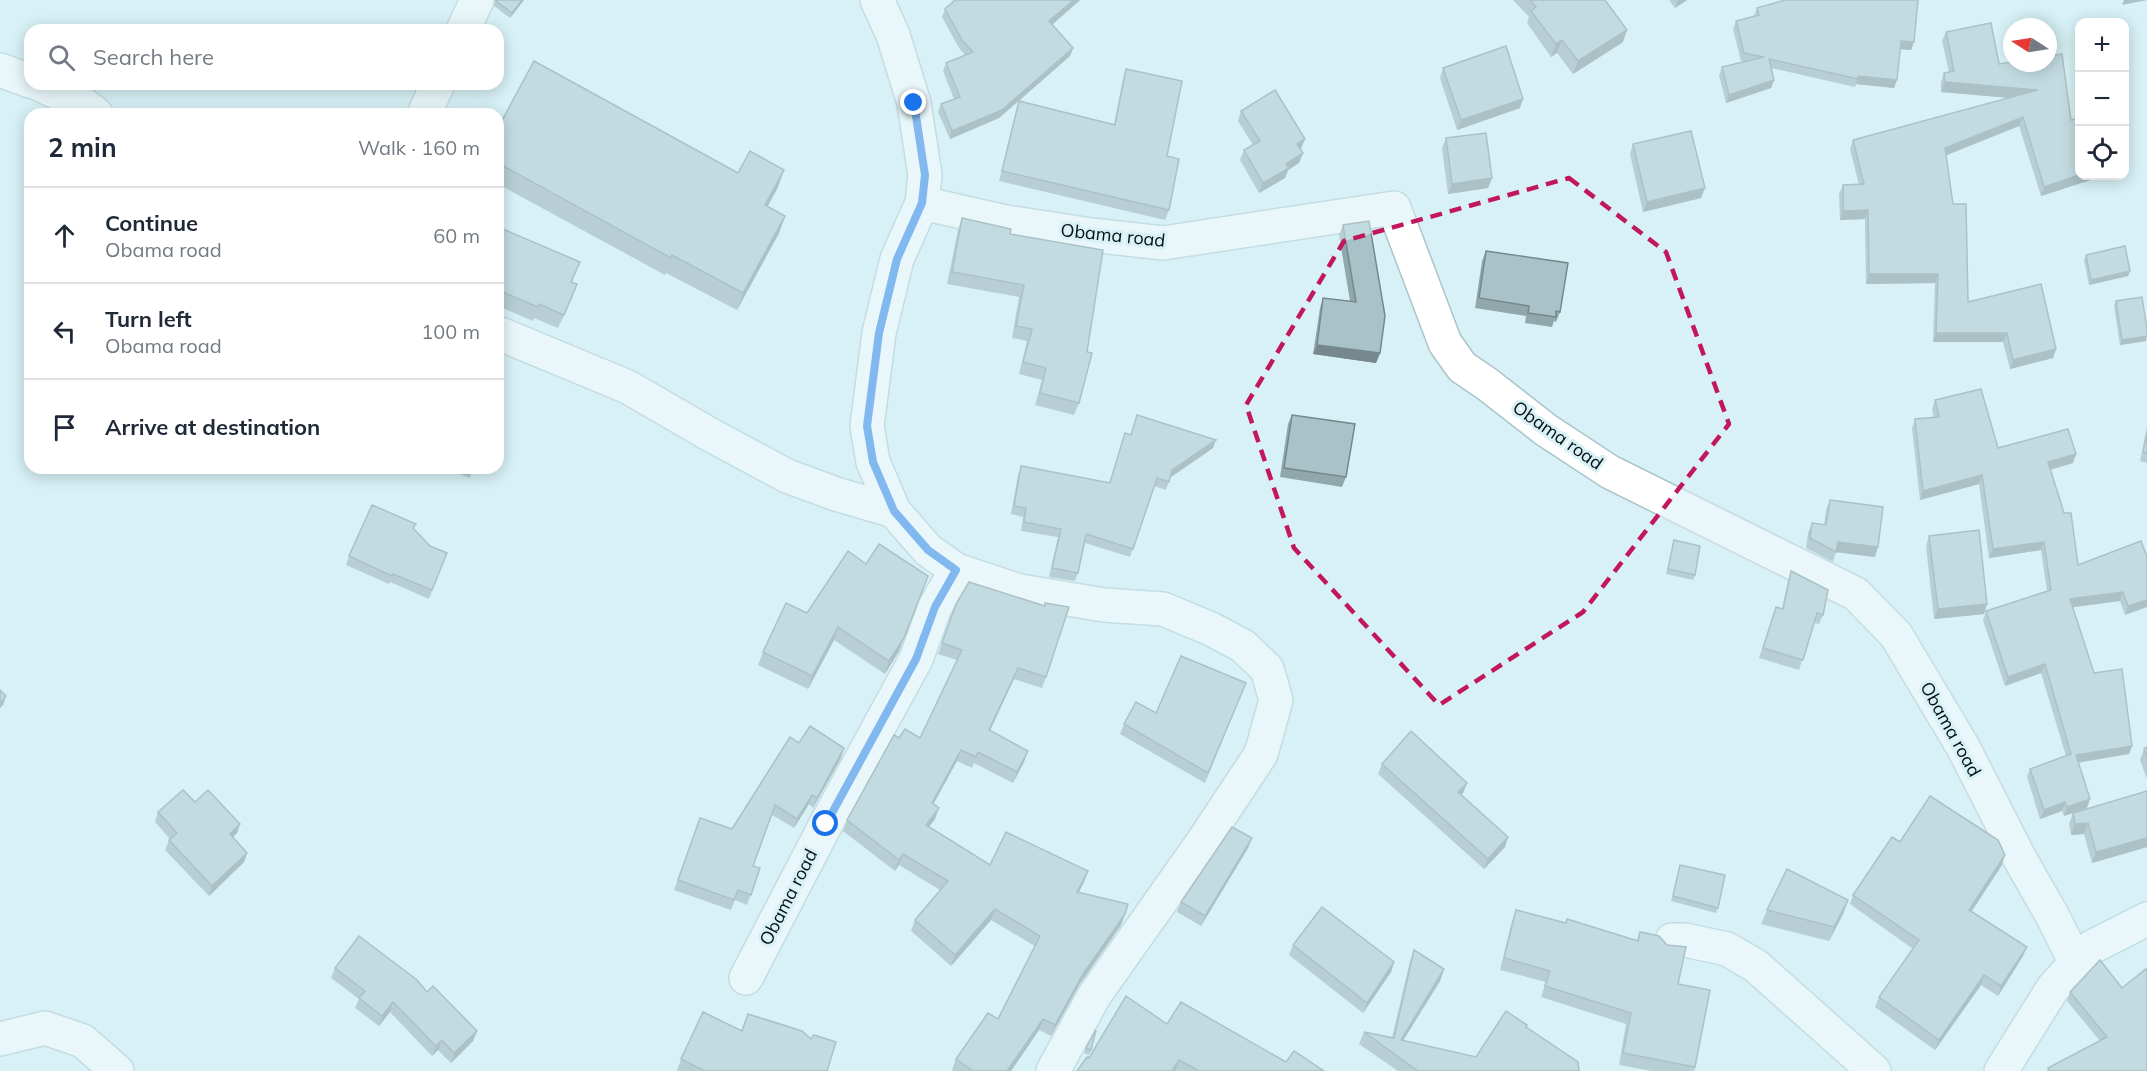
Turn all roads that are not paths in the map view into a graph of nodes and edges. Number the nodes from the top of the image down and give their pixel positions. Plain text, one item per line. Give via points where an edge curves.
1 (477, 0) edge
2 (877, 0) edge
3 (466, 24) edge
4 (0, 70) edge
5 (24, 79) edge
6 (52, 90) edge
7 (435, 90) edge
8 (88, 108) edge
9 (427, 108) edge
10 (922, 203) junction
11 (504, 335) edge
12 (894, 511) junction
13 (956, 570) junction
14 (2147, 920) edge
15 (1672, 940) dead end
16 (2076, 963) junction
17 (746, 978) dead end
18 (0, 1039) edge
19 (117, 1071) edge
20 (1053, 1071) edge
21 (1874, 1071) edge
22 (2001, 1071) edge

1 - 3 street
2 - 10 street via 893,35 914,103 925,175
4 - 5 street
6 - 8 street
7 - 9 street
10 - 12 street via 897,259 879,333 867,426 873,462
10 - 16 street, Obama road via 1006,222 1163,243 1394,208 1445,343 1462,368 1610,472 1856,594 1896,634 1963,747
11 - 12 street via 628,387 788,476
12 - 13 street via 928,550
13 - 17 street, Obama road via 935,607 916,659
13 - 20 street via 1020,591 1104,605 1163,609 1243,646 1267,669 1276,700 1261,754 1094,996
14 - 16 street via 2092,947
15 - 21 street via 1726,949 1756,966
16 - 22 street via 2053,988
18 - 19 street via 45,1028 83,1041

